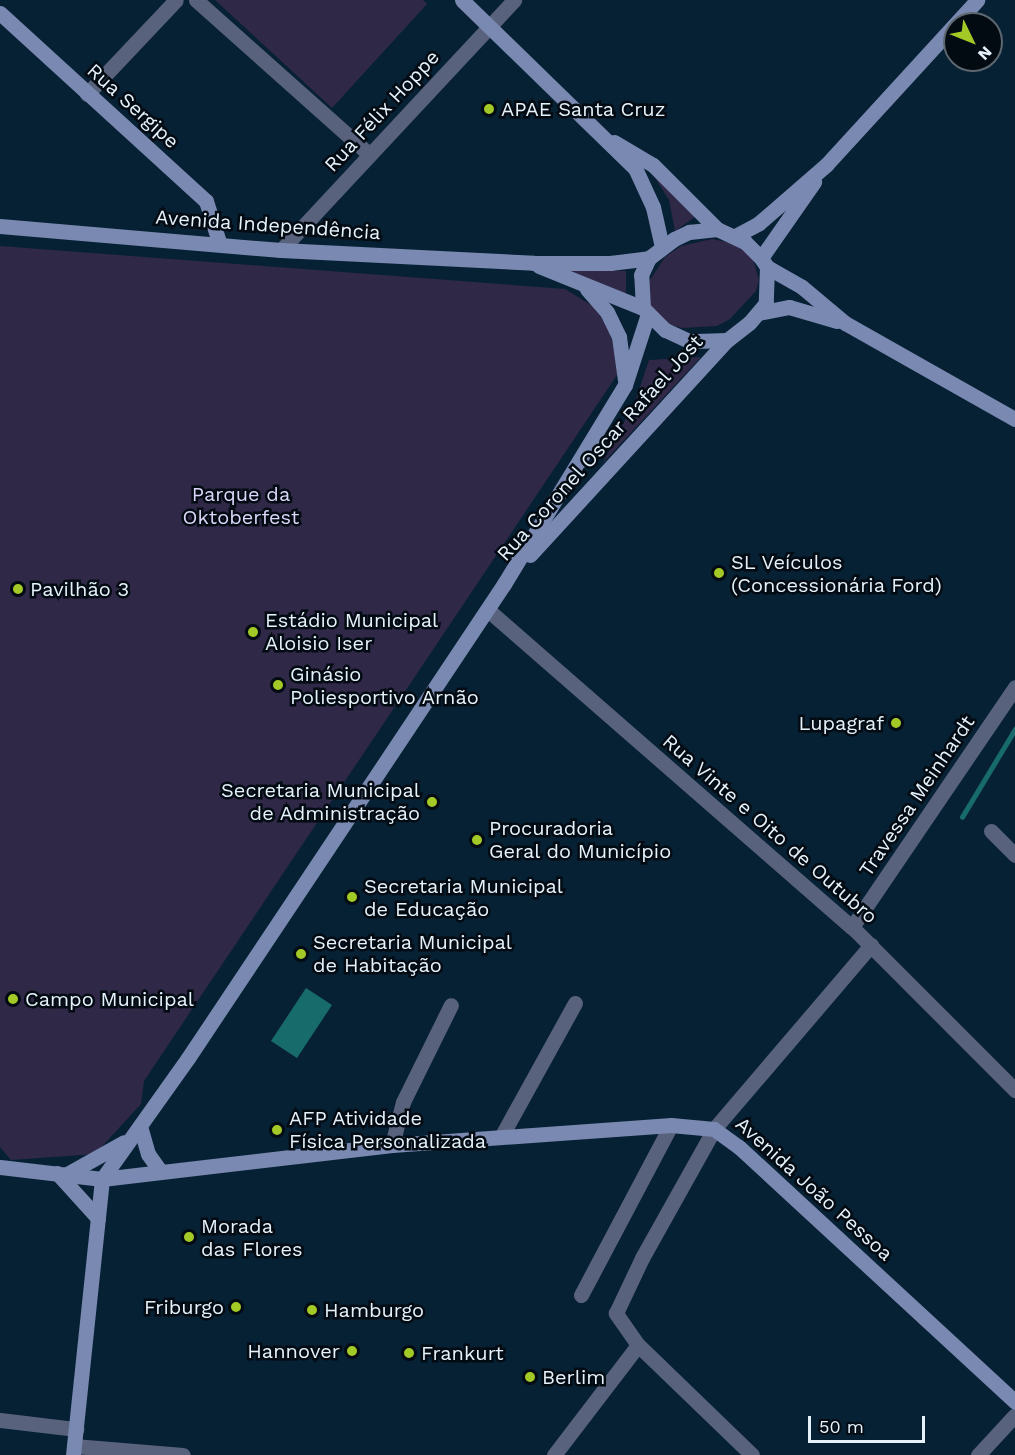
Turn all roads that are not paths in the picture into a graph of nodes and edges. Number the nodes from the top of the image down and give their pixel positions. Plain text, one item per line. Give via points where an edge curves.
1 (176, 0) edge
2 (196, 0) edge
3 (462, 0) edge
4 (514, 0) edge
5 (977, 0) edge
6 (0, 13) edge
7 (490, 27) junction
8 (87, 94) junction
9 (609, 140) junction
10 (369, 154) junction
11 (826, 165) junction
12 (0, 226) edge
13 (717, 229) junction
14 (735, 236) junction
15 (219, 242) junction
16 (662, 246) junction
17 (281, 250) junction
18 (649, 258) junction
19 (534, 263) junction
20 (764, 263) junction
21 (585, 287) junction
22 (645, 311) junction
23 (758, 313) junction
24 (845, 323) junction
25 (727, 340) junction
26 (625, 385) junction
27 (1015, 419) edge
28 (577, 462) junction
29 (594, 481) junction
30 (504, 584) junction
31 (488, 610) junction
32 (1015, 687) edge
33 (991, 831) dead end
34 (1015, 855) edge
35 (852, 927) junction
36 (871, 945) junction
37 (575, 1003) dead end
38 (451, 1005) dead end
39 (1014, 1086) edge
40 (671, 1125) junction
41 (714, 1129) junction
42 (137, 1130) junction
43 (501, 1137) junction
44 (392, 1145) junction
45 (0, 1167) edge
46 (161, 1172) junction
47 (62, 1174) junction
48 (102, 1179) junction
49 (98, 1218) junction
50 (580, 1294) dead end
51 (638, 1345) junction
52 (1015, 1402) edge
53 (1015, 1414) edge
54 (0, 1420) edge
55 (76, 1429) junction
56 (74, 1450) edge
57 (183, 1455) edge
58 (554, 1455) edge
59 (752, 1455) edge
60 (978, 1455) edge

1 - 8 street
2 - 10 street
3 - 7 main road
4 - 7 street, Rua Félix Hoppe
5 - 11 main road
6 - 8 main road, Rua Sergipe
7 - 9 main road
7 - 10 street, Rua Félix Hoppe
8 - 15 main road, Rua Sergipe via 206,201
9 - 13 main road via 653,165
9 - 16 main road via 635,168 647,191
10 - 17 street, Rua Félix Hoppe
11 - 14 main road via 759,223
11 - 20 main road
12 - 15 main road, Avenida Independência
13 - 14 main road
13 - 16 main road via 689,232
14 - 20 main road
15 - 17 main road, Avenida Independência
16 - 18 main road
17 - 19 main road, Avenida Independência
18 - 19 main road, Avenida Independência via 610,263
18 - 22 main road via 640,274
19 - 21 main road, Avenida Independência
20 - 23 main road via 766,303
20 - 24 main road via 802,287
21 - 22 main road, Avenida Independência
21 - 26 main road via 607,312 619,337
22 - 25 main road via 682,338 703,343
22 - 26 main road, Rua Coronel Oscar Rafael Jost
23 - 24 main road via 789,307
23 - 25 main road
24 - 27 main road
25 - 29 main road, Rua Coronel Oscar Rafael Jost
26 - 28 main road, Rua Coronel Oscar Rafael Jost
28 - 29 main road
28 - 30 main road, Rua Coronel Oscar Rafael Jost
29 - 30 main road, Rua Coronel Oscar Rafael Jost
30 - 31 main road, Rua Coronel Oscar Rafael Jost
31 - 35 street, Rua Vinte e Oito de Outubro
31 - 42 main road, Rua Coronel Oscar Rafael Jost
32 - 35 street, Travessa Meinhardt
33 - 34 street
35 - 36 street, Rua Vinte e Oito de Outubro
36 - 39 street, Rua Vinte e Oito de Outubro
36 - 41 street
37 - 43 street
38 - 44 street via 403,1102
40 - 41 main road, Avenida João Pessoa
40 - 43 main road, Avenida João Pessoa
40 - 50 street
41 - 51 street via 616,1313
41 - 52 main road, Avenida João Pessoa via 739,1147
42 - 46 main road
42 - 47 main road
42 - 48 main road, Rua Coronel Oscar Rafael Jost
43 - 44 main road, Avenida João Pessoa
44 - 46 main road, Avenida João Pessoa
45 - 47 main road, Avenida João Pessoa
46 - 48 main road, Avenida João Pessoa
47 - 48 main road, Avenida João Pessoa
47 - 49 main road
48 - 49 main road, Rua Coronel Oscar Rafael Jost
49 - 55 main road, Rua Coronel Oscar Rafael Jost
51 - 58 street
51 - 59 street
53 - 60 street
54 - 55 street
55 - 56 main road, Rua Coronel Oscar Rafael Jost
56 - 57 street

